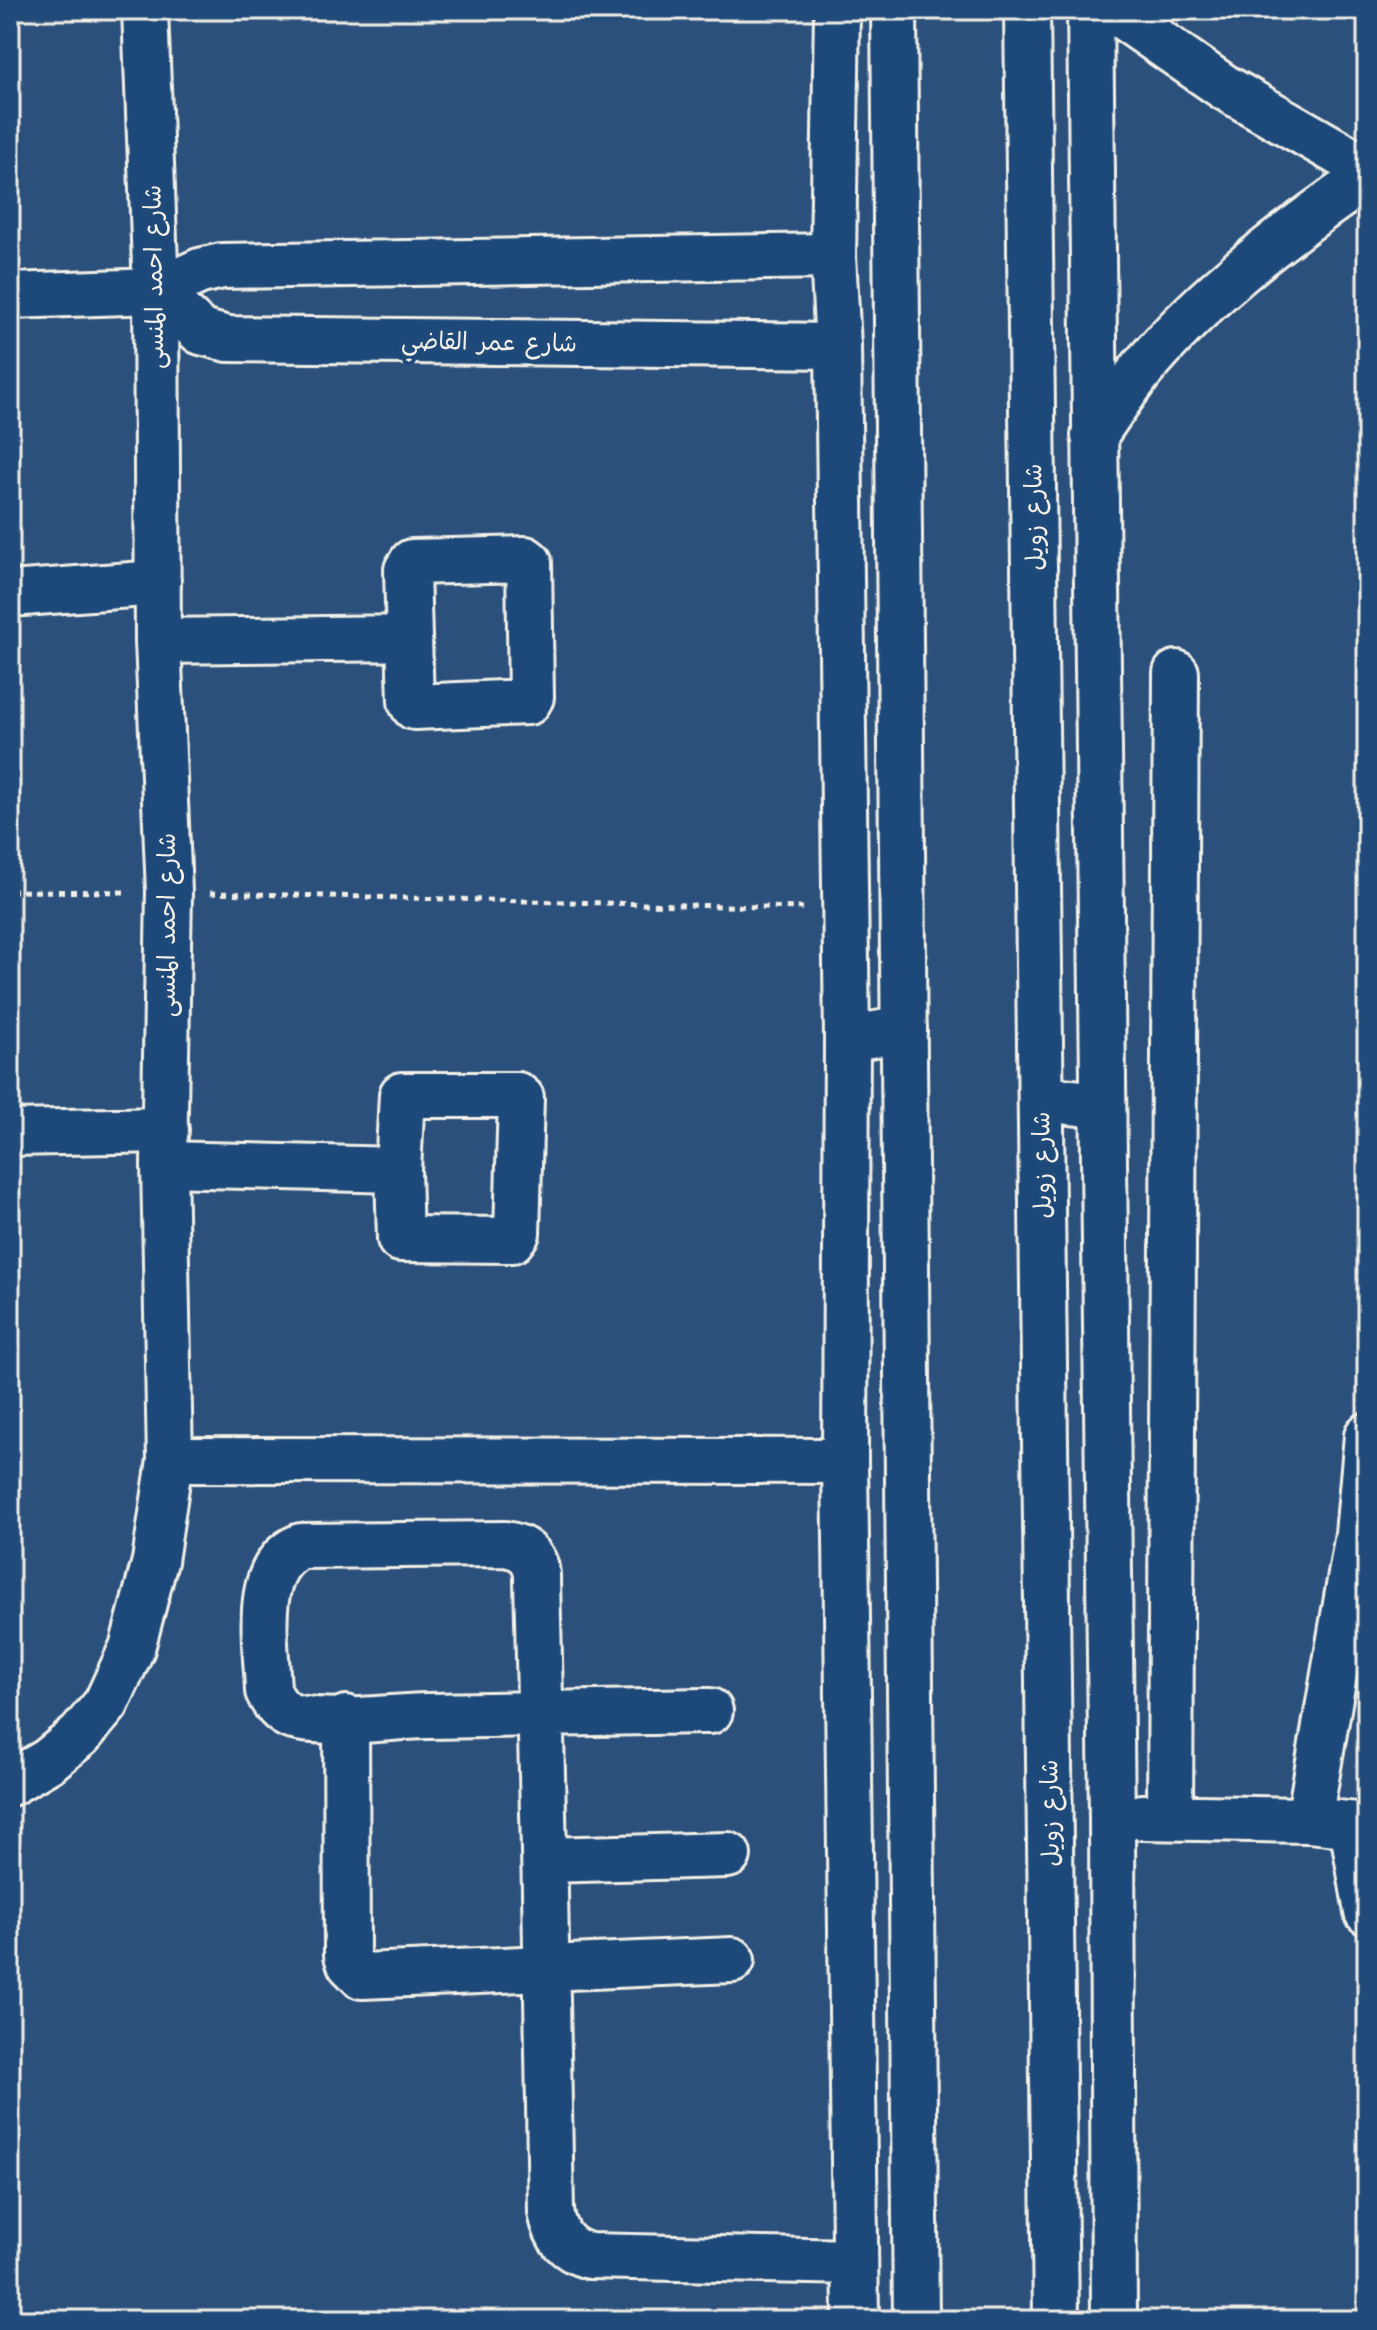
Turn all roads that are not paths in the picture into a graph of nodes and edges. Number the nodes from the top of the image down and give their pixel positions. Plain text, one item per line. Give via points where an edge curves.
1 (145, 10) edge
2 (837, 10) edge
3 (894, 10) edge
4 (1027, 10) edge
5 (1090, 10) edge
6 (1113, 10) edge
7 (1153, 24) edge
8 (1367, 169) edge
9 (1367, 177) edge
10 (833, 256) junction
11 (156, 291) junction
12 (10, 296) edge
13 (838, 346) junction
14 (1094, 436) junction
15 (158, 583) junction
16 (10, 594) edge
17 (409, 638) dead end
18 (158, 641) junction
19 (1176, 673) dead end
20 (904, 1029) junction
21 (847, 1039) junction
22 (1041, 1099) junction
23 (1101, 1105) junction
24 (10, 1133) edge
25 (165, 1147) junction
26 (398, 1170) dead end
27 (1367, 1436) edge
28 (170, 1460) junction
29 (845, 1461) junction
30 (710, 1711) dead end
31 (541, 1714) junction
32 (346, 1718) junction
33 (10, 1783) edge
34 (1170, 1815) junction
35 (1112, 1819) junction
36 (1309, 1820) junction
37 (1359, 1826) edge
38 (728, 1855) dead end
39 (545, 1860) junction
40 (1367, 1912) edge
41 (732, 1960) dead end
42 (547, 1969) junction
43 (855, 2262) junction
44 (856, 2320) edge
45 (916, 2320) edge
46 (1056, 2320) edge
47 (1114, 2320) edge

1 - 11 street, شارع احمد المنسى
2 - 10 street
3 - 20 street
4 - 22 street, شارع زويل
5 - 14 street
6 - 7 street
7 - 8 street via 1236,94
9 - 14 street via 1292,228 1216,293 1147,363
10 - 11 street via 222,266
10 - 13 street
11 - 12 street
11 - 13 street, شارع عمر القاضي via 201,332 228,339
11 - 15 street, شارع احمد المنسى
13 - 21 street
14 - 23 street
15 - 16 street
15 - 18 street, شارع احمد المنسى
17 - 18 street
18 - 25 street, شارع احمد المنسى via 169,892
19 - 34 street
20 - 21 street
20 - 45 street
21 - 29 street
22 - 23 street
22 - 46 street, شارع زويل
23 - 35 street
24 - 25 street
25 - 26 street
25 - 28 street, شارع احمد المنسى
27 - 36 street via 1358,1534
28 - 29 street
28 - 33 street, شارع احمد المنسى via 155,1561 132,1648 106,1704 80,1735
29 - 43 street
30 - 31 street
31 - 32 street
31 - 32 street via 538,1570 526,1552 505,1544 301,1546 283,1557 271,1575 266,1598 268,1691 289,1716
31 - 39 street
32 - 42 street via 350,1964 371,1978
34 - 35 street
34 - 36 street
35 - 47 street
36 - 37 street
37 - 40 street
38 - 39 street
39 - 42 street
41 - 42 street
42 - 43 street via 551,2212 561,2242 589,2256
43 - 44 street

